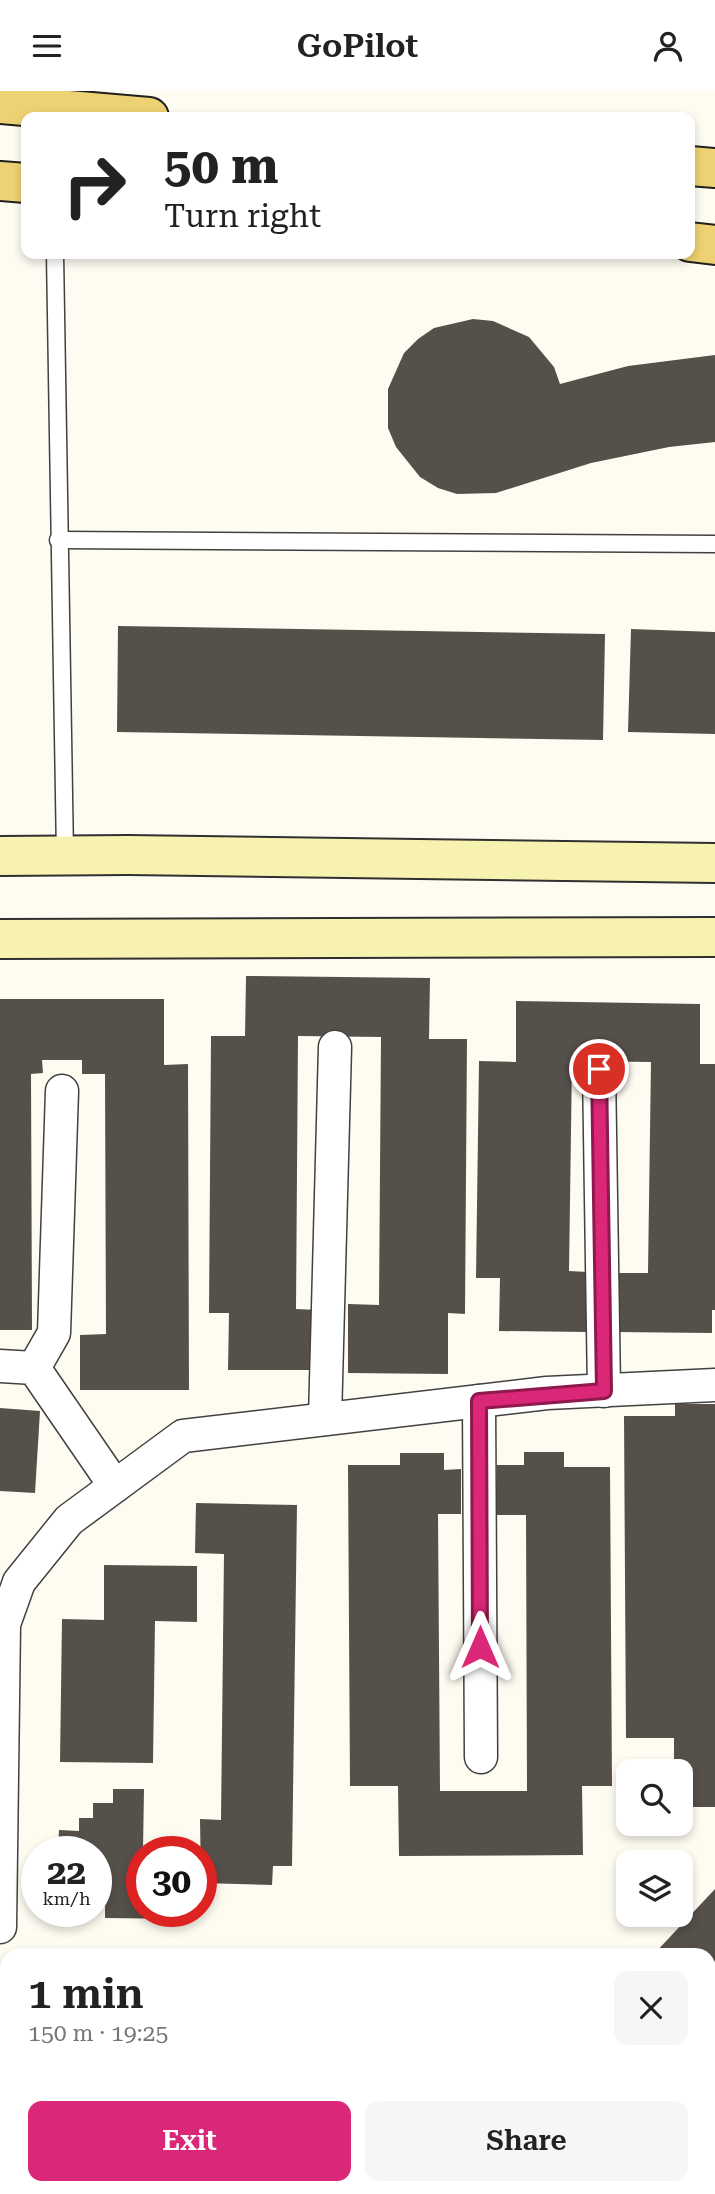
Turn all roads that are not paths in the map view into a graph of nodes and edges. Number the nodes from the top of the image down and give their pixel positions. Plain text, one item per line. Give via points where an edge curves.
1 (0, 104) edge
2 (92, 112) edge
3 (695, 166) edge
4 (715, 168) edge
5 (0, 181) edge
6 (21, 183) edge
7 (695, 243) edge
8 (715, 245) edge
9 (55, 259) edge
10 (58, 540) junction
11 (715, 544) edge
12 (65, 855) junction
13 (0, 856) edge
14 (715, 863) edge
15 (715, 937) edge
16 (0, 939) edge
17 (335, 1047) dead end
18 (599, 1069) dead end
19 (62, 1091) dead end
20 (0, 1366) edge
21 (34, 1368) junction
22 (715, 1385) edge
23 (604, 1391) junction
24 (479, 1401) junction
25 (325, 1419) junction
26 (115, 1486) junction
27 (2, 1645) edge
28 (481, 1757) dead end
29 (0, 1927) edge

1 - 2 main road
3 - 4 main road
5 - 6 main road
7 - 8 main road
9 - 10 lane
10 - 11 lane
10 - 12 lane
12 - 13 street
12 - 14 street
15 - 16 street
17 - 25 street
18 - 23 street
19 - 21 street via 54,1333
20 - 21 street
21 - 26 street
22 - 23 street
23 - 24 street
24 - 25 street
24 - 28 street
25 - 26 street via 183,1436
26 - 27 street via 69,1520 19,1582
27 - 29 street

